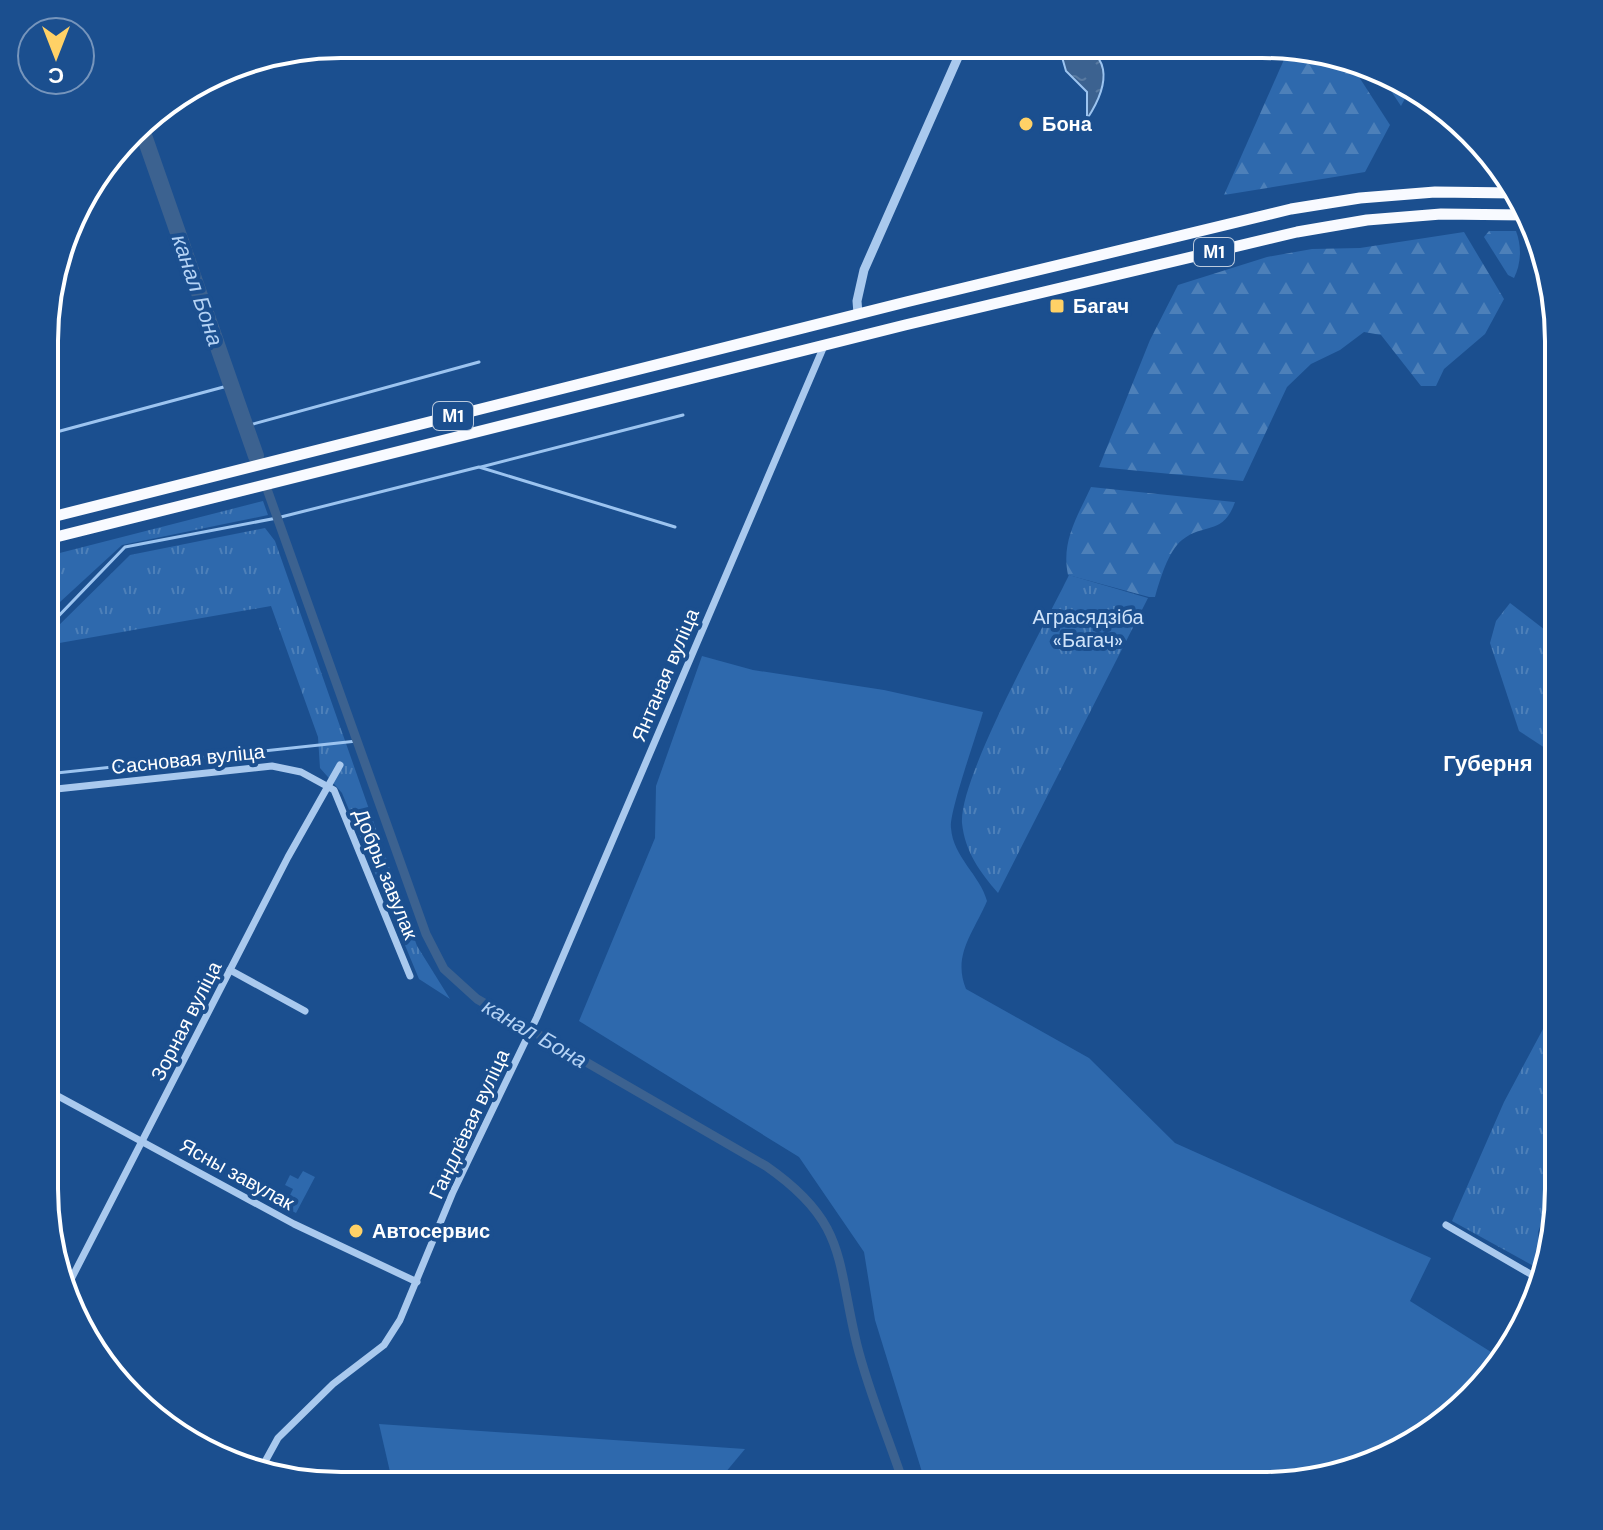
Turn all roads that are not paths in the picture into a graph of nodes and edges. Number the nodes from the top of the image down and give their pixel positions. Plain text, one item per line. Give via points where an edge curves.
1 (957, 59) edge
2 (1503, 193) edge
3 (1515, 215) edge
4 (858, 314) junction
5 (824, 346) junction
6 (58, 515) edge
7 (58, 536) edge
8 (340, 765) dead end
9 (329, 785) junction
10 (59, 789) edge
11 (230, 970) junction
12 (410, 976) dead end
13 (305, 1011) dead end
14 (537, 1017) joint
15 (59, 1096) edge
16 (143, 1141) junction
17 (1446, 1225) dead end
18 (1531, 1275) edge
19 (72, 1277) edge
20 (417, 1282) junction
21 (265, 1461) edge

1 - 4 street via 864,270
2 - 4 highway, М1 via 1435,192 1291,209
3 - 5 highway, М1 via 1441,214 1297,232
4 - 6 highway, М1
5 - 7 highway, М1
5 - 14 street, Янтаная вуліца
8 - 9 street, Зорная вуліца
9 - 10 street, Сасновая вуліца via 272,766
9 - 11 street, Зорная вуліца
9 - 12 street, Добры завулак via 344,809
11 - 13 street
11 - 16 street, Зорная вуліца
14 - 20 street, Гандлёвая вуліца via 453,1192
15 - 16 street, Ясны завулак
16 - 19 street, Зорная вуліца
16 - 20 street, Ясны завулак via 294,1224
17 - 18 street
20 - 21 street, Гандлёвая вуліца via 394,1333 278,1438

